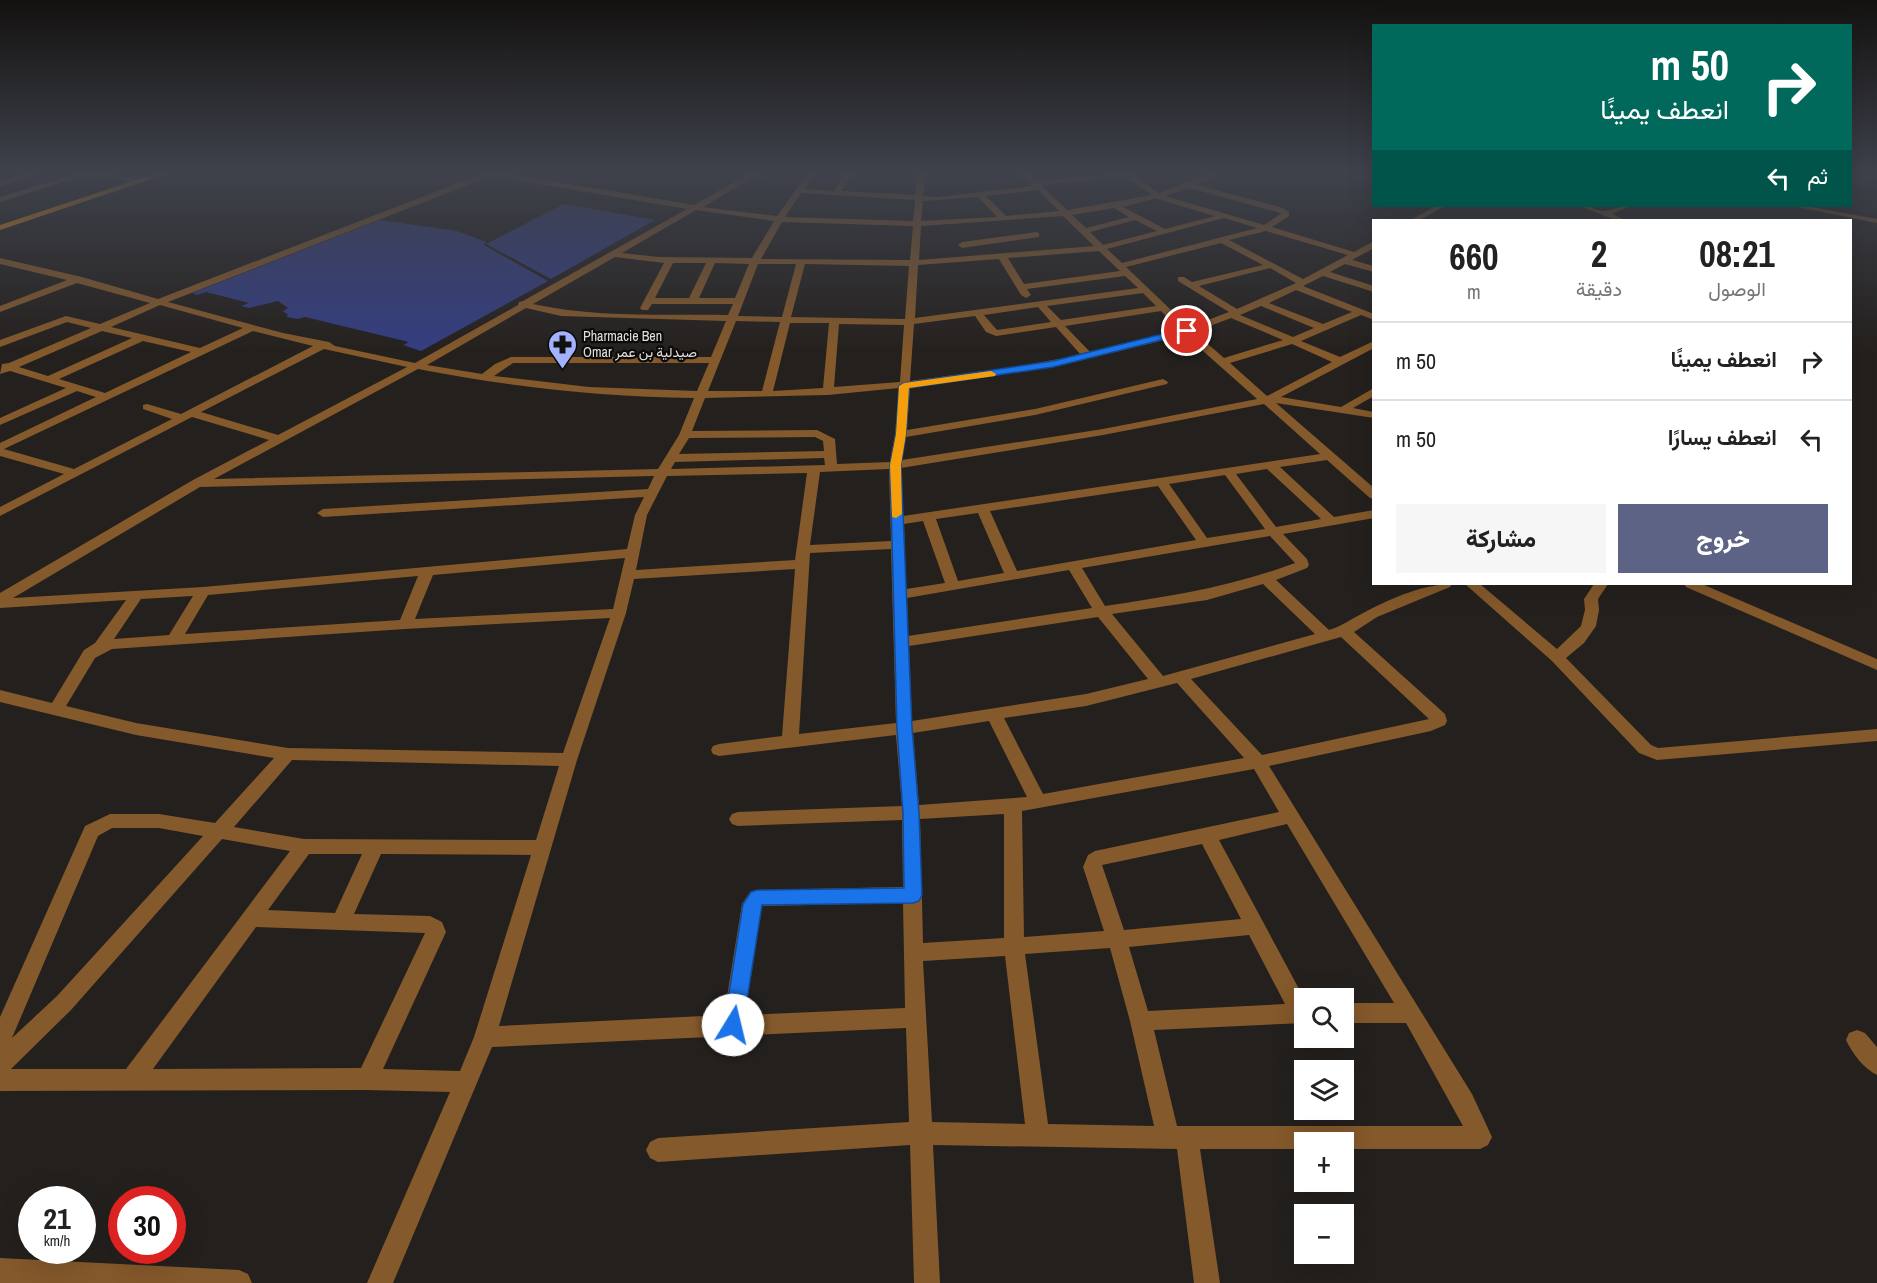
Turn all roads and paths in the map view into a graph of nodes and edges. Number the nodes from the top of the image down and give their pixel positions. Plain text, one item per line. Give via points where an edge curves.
1 (337, 233) edge
2 (650, 233) edge
3 (771, 233) edge
4 (916, 233) edge
5 (961, 233) edge
6 (1086, 233) edge
7 (1162, 233) edge
8 (1249, 233) edge
9 (1278, 233) edge
10 (1036, 236) dead end
11 (1014, 239) junction
12 (1222, 240) junction
13 (962, 245) junction
14 (1372, 245) edge
15 (1101, 248) junction
16 (612, 254) junction
17 (1030, 254) junction
18 (1356, 255) junction
19 (1002, 256) junction
20 (963, 259) junction
21 (670, 260) junction
22 (0, 261) edge
23 (712, 261) junction
24 (755, 261) junction
25 (1345, 261) junction
26 (801, 262) junction
27 (914, 263) junction
28 (1273, 265) junction
29 (1372, 268) edge
30 (1124, 270) junction
31 (1323, 273) junction
32 (80, 279) junction
33 (1181, 279) dead end
34 (1190, 285) junction
35 (1300, 285) junction
36 (1021, 287) junction
37 (1372, 288) edge
38 (1145, 290) junction
39 (1372, 299) edge
40 (162, 301) junction
41 (650, 301) junction
42 (692, 302) junction
43 (740, 302) junction
44 (1262, 303) junction
45 (522, 304) junction
46 (1036, 305) junction
47 (1164, 308) junction
48 (0, 309) edge
49 (1356, 311) junction
50 (978, 313) junction
51 (1235, 314) junction
52 (1372, 316) edge
53 (638, 317) junction
54 (731, 320) junction
55 (785, 321) junction
56 (834, 322) junction
57 (909, 322) junction
58 (1057, 324) junction
59 (103, 327) junction
60 (253, 327) junction
61 (1323, 328) junction
62 (1187, 331) junction
63 (143, 337) junction
64 (1292, 341) junction
65 (0, 344) edge
66 (325, 344) junction
67 (1372, 345) edge
68 (202, 351) junction
69 (1359, 352) junction
70 (1088, 356) junction
71 (1372, 357) edge
72 (715, 360) junction
73 (1223, 362) junction
74 (1340, 362) junction
75 (417, 366) junction
76 (3, 367) edge
77 (484, 378) junction
78 (47, 380) junction
79 (1163, 382) dead end
80 (904, 386) junction
81 (75, 388) junction
82 (828, 392) junction
83 (1372, 392) edge
84 (766, 395) junction
85 (702, 396) junction
86 (106, 397) junction
87 (1269, 400) junction
88 (147, 407) dead end
89 (1343, 410) junction
90 (1372, 415) edge
91 (186, 416) junction
92 (0, 422) edge
93 (901, 434) junction
94 (685, 435) junction
95 (279, 439) junction
96 (0, 447) edge
97 (0, 452) edge
98 (831, 454) junction
99 (1330, 456) junction
100 (668, 464) junction
101 (895, 465) junction
102 (1270, 465) junction
103 (831, 468) junction
104 (814, 469) junction
105 (1228, 471) junction
106 (75, 473) junction
107 (1161, 481) junction
108 (197, 483) junction
109 (1372, 493) edge
110 (651, 494) junction
111 (982, 508) junction
112 (0, 512) edge
113 (323, 513) dead end
114 (1372, 514) edge
115 (928, 516) junction
116 (897, 521) junction
117 (1331, 521) junction
118 (1273, 531) junction
119 (1204, 543) junction
120 (898, 545) junction
121 (632, 553) junction
122 (802, 556) junction
123 (1073, 565) junction
124 (427, 572) junction
125 (627, 575) junction
126 (1012, 576) junction
127 (1266, 579) junction
128 (1443, 585) edge
129 (1473, 585) edge
130 (1600, 585) edge
131 (1693, 585) edge
132 (953, 586) junction
133 (203, 591) junction
134 (137, 595) junction
135 (900, 595) junction
136 (0, 601) edge
137 (1100, 610) junction
138 (619, 613) junction
139 (405, 624) junction
140 (1344, 631) junction
141 (1326, 636) junction
142 (174, 640) junction
143 (902, 642) junction
144 (100, 647) junction
145 (1557, 657) junction
146 (1877, 665) edge
147 (1180, 677) junction
148 (1159, 682) junction
149 (0, 696) edge
150 (56, 710) junction
151 (995, 716) junction
152 (904, 728) junction
153 (1877, 735) edge
154 (790, 742) junction
155 (719, 750) dead end
156 (288, 754) junction
157 (569, 760) junction
158 (1258, 762) junction
159 (1038, 801) junction
160 (1013, 806) junction
161 (911, 813) junction
162 (1290, 816) junction
163 (738, 819) dead end
164 (222, 831) junction
165 (1207, 836) junction
166 (304, 846) junction
167 (375, 846) junction
168 (544, 848) junction
169 (913, 895) junction
170 (250, 918) junction
171 (341, 922) junction
172 (1255, 926) junction
173 (1117, 939) junction
174 (1014, 946) junction
175 (913, 953) junction
176 (1294, 997) edge
177 (1294, 1013) edge
178 (1354, 1013) edge
179 (1412, 1013) junction
180 (916, 1018) junction
181 (1141, 1021) junction
182 (733, 1025) junction
183 (485, 1036) junction
184 (1857, 1040) dead end
185 (0, 1042) edge
186 (1877, 1064) edge
187 (0, 1065) edge
188 (367, 1079) junction
189 (0, 1080) edge
190 (131, 1080) junction
191 (465, 1082) junction
192 (920, 1133) junction
193 (1038, 1136) junction
194 (1177, 1138) junction
195 (658, 1150) dead end
196 (0, 1271) edge
197 (239, 1283) edge
198 (380, 1283) edge
199 (927, 1283) edge
200 (1207, 1283) edge

1 - 40 street
2 - 16 street
3 - 24 street
4 - 27 street
5 - 13 street
6 - 15 street
7 - 15 street
8 - 12 street
9 - 18 street
10 - 11 street
11 - 13 street
11 - 17 street
12 - 28 street
12 - 30 street
13 - 20 street
14 - 18 street
15 - 17 street
15 - 30 street
16 - 21 street
16 - 45 street
17 - 19 street
18 - 25 street
19 - 20 street
19 - 36 street
20 - 27 street
21 - 23 street
21 - 41 street
22 - 32 street
23 - 24 street
23 - 42 street
24 - 26 street
24 - 43 street
25 - 29 street
25 - 31 street
26 - 27 street
26 - 55 street
27 - 57 street
28 - 34 street
28 - 35 street
30 - 36 street
30 - 38 street
31 - 35 street
31 - 37 street
32 - 40 street
32 - 48 street
33 - 34 street
34 - 51 street
35 - 44 street
35 - 49 street
36 - 46 street
38 - 46 street
38 - 47 street
39 - 49 street
40 - 59 street
40 - 60 street
41 - 42 street
41 - 53 street
42 - 43 street
43 - 54 street
44 - 51 street
44 - 61 street
45 - 53 street via 561,313
45 - 75 street
46 - 50 street
46 - 58 street
47 - 58 street
47 - 62 street
49 - 52 street
49 - 61 street
50 - 57 street
50 - 58 street via 996,333
51 - 62 street
51 - 64 street
53 - 54 street
54 - 55 street
54 - 72 street
55 - 56 street
55 - 84 street
56 - 57 street
56 - 82 street
57 - 80 street
58 - 70 street
59 - 63 street
59 - 65 street via 65,319
59 - 76 street
60 - 66 street
60 - 68 street
61 - 64 street
62 - 70 street
62 - 73 street
63 - 68 street
63 - 78 street
64 - 73 street
64 - 74 street
66 - 75 street
66 - 91 street
67 - 69 street
68 - 86 street
69 - 71 street
69 - 74 street
70 - 80 street
72 - 77 street via 511,360
72 - 85 street
73 - 87 street
74 - 87 street
75 - 77 street
75 - 95 street
76 - 78 street
77 - 85 street via 609,393
78 - 81 street
79 - 93 street via 1035,412
80 - 82 street
80 - 93 street
81 - 86 street
81 - 92 street
82 - 84 street
83 - 89 street
84 - 85 street
85 - 94 street
86 - 96 street
87 - 89 street
87 - 99 street
87 - 101 street via 1081,436
88 - 91 street
89 - 90 street
91 - 95 street
91 - 106 street
93 - 101 street
94 - 98 street via 817,433 829,439
94 - 100 street
95 - 108 street
97 - 106 street
98 - 100 street
98 - 103 street
99 - 102 street
99 - 109 street
100 - 104 street
100 - 108 street
100 - 110 street
101 - 103 street
101 - 116 street
102 - 105 street
102 - 117 street
103 - 104 street
104 - 122 street
105 - 107 street
105 - 118 street
106 - 112 street
107 - 111 street
107 - 119 street
108 - 136 street
110 - 113 street
110 - 121 street via 640,515
111 - 115 street
111 - 126 street
114 - 117 street
115 - 116 street
115 - 132 street
116 - 120 street
117 - 118 street
118 - 119 street
118 - 127 street via 1302,565
119 - 123 street
120 - 122 street
120 - 135 street
121 - 124 street
121 - 125 street
122 - 125 street
122 - 154 street
123 - 126 street
123 - 137 street
124 - 133 street
124 - 139 street
125 - 138 street
126 - 132 street
127 - 137 street via 1208,595
127 - 141 street
128 - 140 street via 1372,614
129 - 145 street
130 - 145 street via 1591,599 1594,613 1588,630
131 - 146 street
132 - 135 street
133 - 134 street
133 - 142 street
134 - 136 street
134 - 144 street
135 - 143 street
137 - 143 street
137 - 148 street
138 - 139 street
138 - 157 street
139 - 142 street
140 - 141 street
140 - 158 street via 1439,721
141 - 147 street
142 - 144 street
143 - 152 street
144 - 150 street via 89,654
145 - 153 street via 1645,749 1657,754
147 - 148 street
147 - 158 street
148 - 151 street
149 - 150 street
150 - 156 street via 136,729
151 - 152 street
151 - 159 street
152 - 154 street
152 - 161 street
154 - 155 street
156 - 157 street
156 - 164 street
157 - 168 street
158 - 159 street
158 - 162 street
159 - 160 street
160 - 161 street
160 - 174 street
161 - 163 street
161 - 169 street
162 - 165 street
162 - 179 street
164 - 166 street
164 - 185 street via 176,823 117,820 103,822 90,831
164 - 187 street via 64,1003
165 - 172 street
165 - 173 street via 1095,860 1092,867
166 - 167 street
166 - 170 street
167 - 168 street
167 - 171 street
168 - 183 street
169 - 175 street
169 - 182 street via 757,898 752,904
170 - 171 street
170 - 190 street
171 - 188 street via 430,925 436,930
172 - 173 street
172 - 176 street
173 - 174 street
173 - 181 street
174 - 175 street
174 - 193 street
175 - 180 street
177 - 181 street
178 - 179 street
179 - 194 street via 1480,1137
180 - 182 street
180 - 192 street
181 - 194 street
182 - 183 street
183 - 191 street
184 - 186 street
188 - 190 street
188 - 191 street
189 - 190 street
191 - 198 street
192 - 193 street
192 - 195 street
192 - 199 street
193 - 194 street
194 - 200 street
196 - 197 street

